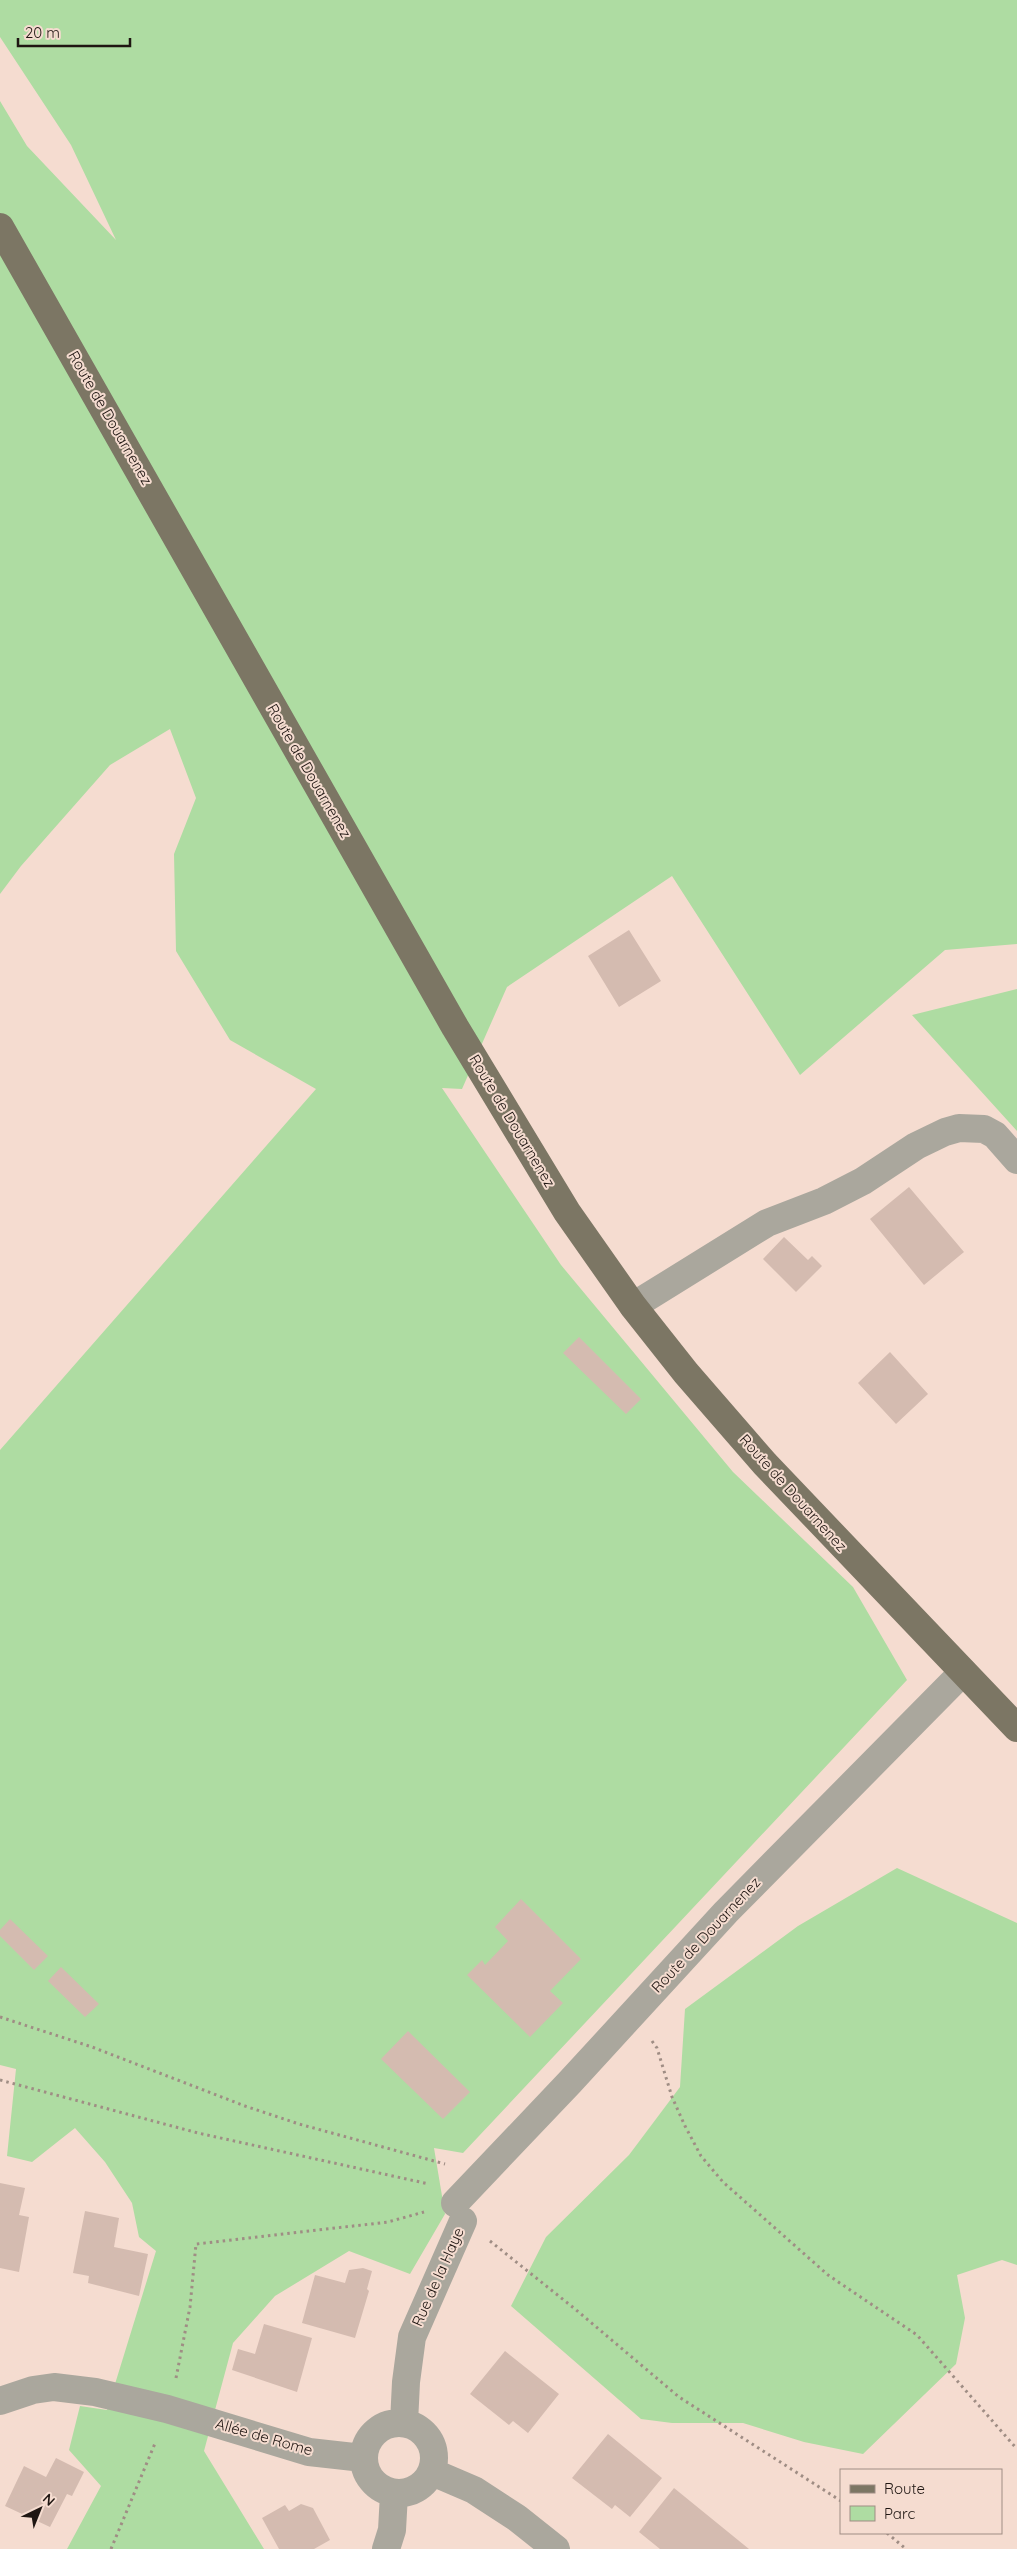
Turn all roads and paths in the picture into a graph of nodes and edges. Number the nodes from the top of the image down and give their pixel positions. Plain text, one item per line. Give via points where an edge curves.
1 (0, 227) edge
2 (1017, 1160) edge
3 (633, 1306) junction
4 (963, 1672) junction
5 (1017, 1728) edge
6 (0, 2017) edge
7 (627, 2020) junction
8 (0, 2080) edge
9 (479, 2178) junction
10 (455, 2207) junction
11 (0, 2401) edge
12 (167, 2409) junction
13 (404, 2423) junction
14 (1017, 2449) edge
15 (363, 2458) junction
16 (432, 2472) junction
17 (394, 2494) junction
18 (840, 2500) edge
19 (888, 2534) edge
20 (111, 2549) edge
21 (386, 2549) edge
22 (556, 2549) edge
23 (906, 2549) edge

1 - 3 main road, Route de Douarnenez via 455,1027 567,1212
2 - 3 street via 995,1135 984,1129 958,1128 944,1132 916,1146 863,1181 824,1201 767,1223
3 - 4 main road, Route de Douarnenez via 765,1464
4 - 5 main road, Route de Douarnenez
4 - 7 street, Route de Douarnenez via 726,1912
6 - 9 path via 102,2050 245,2106 463,2169
7 - 9 street, Route de Douarnenez
7 - 14 path via 657,2048 685,2126 701,2156 723,2182 828,2276 917,2335
8 - 10 path via 198,2133 434,2185
9 - 10 street, Route de Douarnenez
10 - 12 path via 388,2222 196,2244 190,2307
10 - 13 street, Rue de la Haye via 412,2336
10 - 18 path via 679,2397
11 - 12 street, Allée de Rome via 54,2387 95,2392
12 - 15 street, Allée de Rome via 310,2452
12 - 20 path via 155,2446
13 - 15 street via 394,2423 375,2431 369,2438
13 - 16 street via 424,2432 430,2441 434,2462
15 - 17 street via 369,2478 376,2486
16 - 17 street via 417,2489
16 - 22 street via 474,2490
17 - 21 street via 392,2530
19 - 23 path

